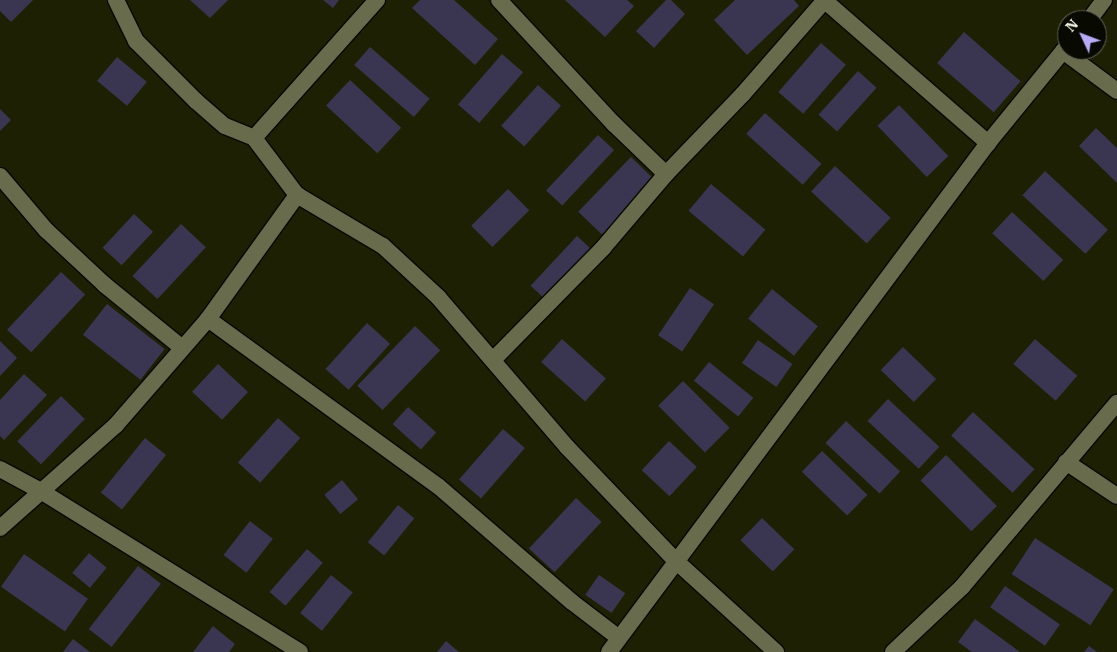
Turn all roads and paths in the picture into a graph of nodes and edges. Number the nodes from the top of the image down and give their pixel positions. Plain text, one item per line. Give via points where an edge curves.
1 (116, 0) edge
2 (377, 0) edge
3 (499, 0) edge
4 (824, 0) edge
5 (1057, 59) edge
6 (1079, 60) edge
7 (1117, 91) edge
8 (254, 138) junction
9 (988, 143) junction
10 (666, 174) junction
11 (0, 176) edge
12 (297, 195) junction
13 (208, 319) junction
14 (181, 347) junction
15 (493, 360) junction
16 (1117, 402) edge
17 (1066, 462) junction
18 (0, 469) edge
19 (39, 490) junction
20 (1117, 496) edge
21 (0, 528) edge
22 (677, 562) junction
23 (619, 638) junction
24 (300, 652) edge
25 (609, 652) edge
26 (776, 652) edge
27 (894, 652) edge

1 - 8 street via 136,41 225,126
2 - 8 street
3 - 10 street via 614,124
4 - 9 street
4 - 10 street via 743,94
5 - 9 street
6 - 7 street
8 - 12 street
9 - 22 street
10 - 15 street via 603,248
11 - 14 street via 46,230 105,285
12 - 13 street
12 - 15 street via 383,246 438,297
13 - 14 street
13 - 23 street via 438,486 572,602
14 - 19 street via 116,426
15 - 22 street via 567,447
16 - 17 street
17 - 20 street
17 - 27 street via 962,587
18 - 19 street
19 - 21 street
19 - 24 street
22 - 23 street
22 - 26 street
23 - 25 street

